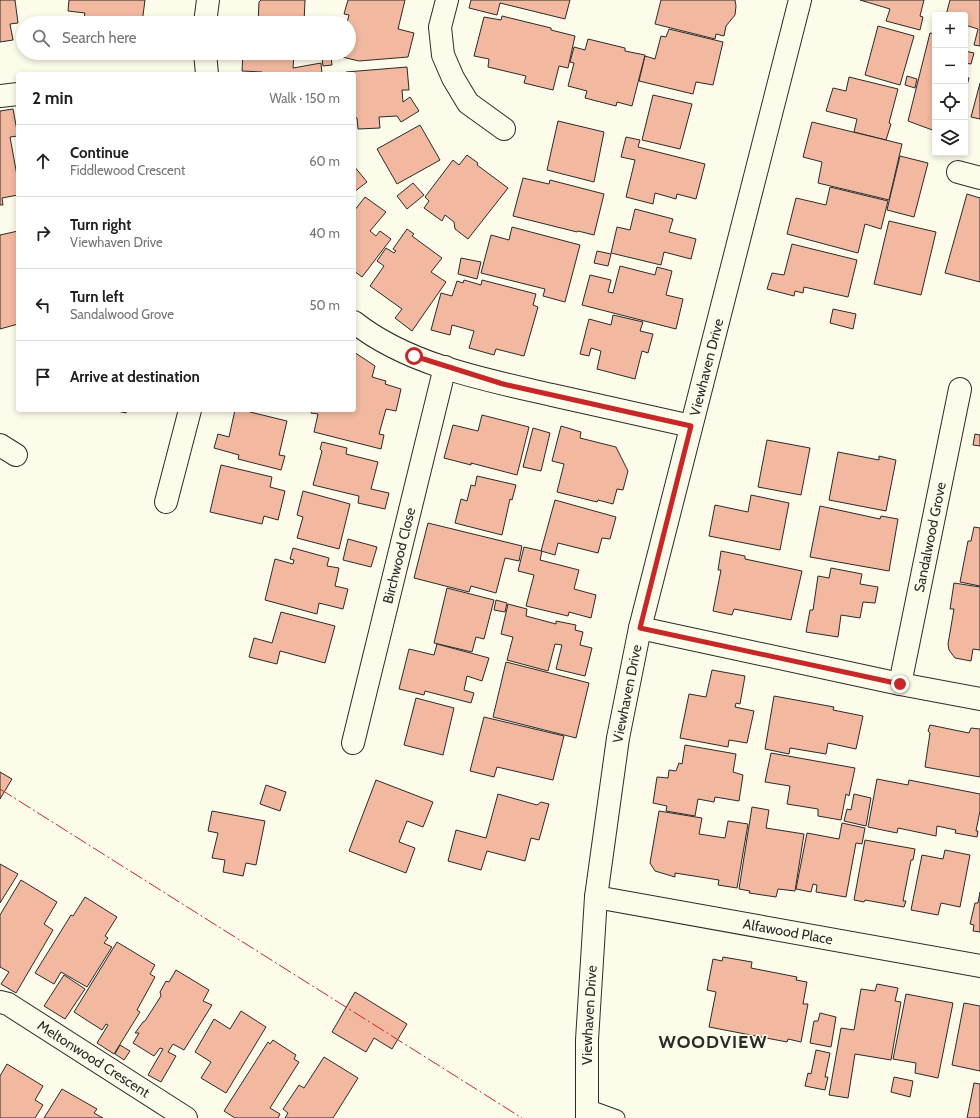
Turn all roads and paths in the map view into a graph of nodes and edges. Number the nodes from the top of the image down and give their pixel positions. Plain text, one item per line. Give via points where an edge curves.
1 (208, 0) edge
2 (447, 0) edge
3 (800, 0) edge
4 (206, 16) edge
5 (206, 60) edge
6 (207, 72) edge
7 (16, 94) edge
8 (0, 96) edge
9 (504, 129) dead end
10 (958, 172) dead end
11 (980, 178) edge
12 (356, 324) edge
13 (445, 367) junction
14 (960, 389) dead end
15 (189, 412) edge
16 (691, 426) junction
17 (166, 502) dead end
18 (640, 628) junction
19 (900, 684) junction
20 (980, 699) edge
21 (353, 744) dead end
22 (596, 897) junction
23 (980, 966) edge
24 (0, 1002) edge
25 (587, 1113) edge
26 (186, 1118) edge
27 (617, 1118) edge

1 - 4 street
2 - 9 street via 440,27 443,55 453,78 468,103
3 - 16 street, Viewhaven Drive
5 - 6 street
7 - 8 street
10 - 11 street
12 - 13 street via 365,331 414,356
13 - 16 street via 503,384
13 - 21 street, Birchwood Close
14 - 19 street, Sandalwood Grove
15 - 17 street
16 - 18 street, Viewhaven Drive
18 - 19 street
18 - 22 street, Viewhaven Drive via 618,738
19 - 20 street
22 - 23 street, Alfawood Place
22 - 25 street, Viewhaven Drive via 587,1040
24 - 26 street, Meltonwood Crescent via 8,1004
25 - 27 lane

